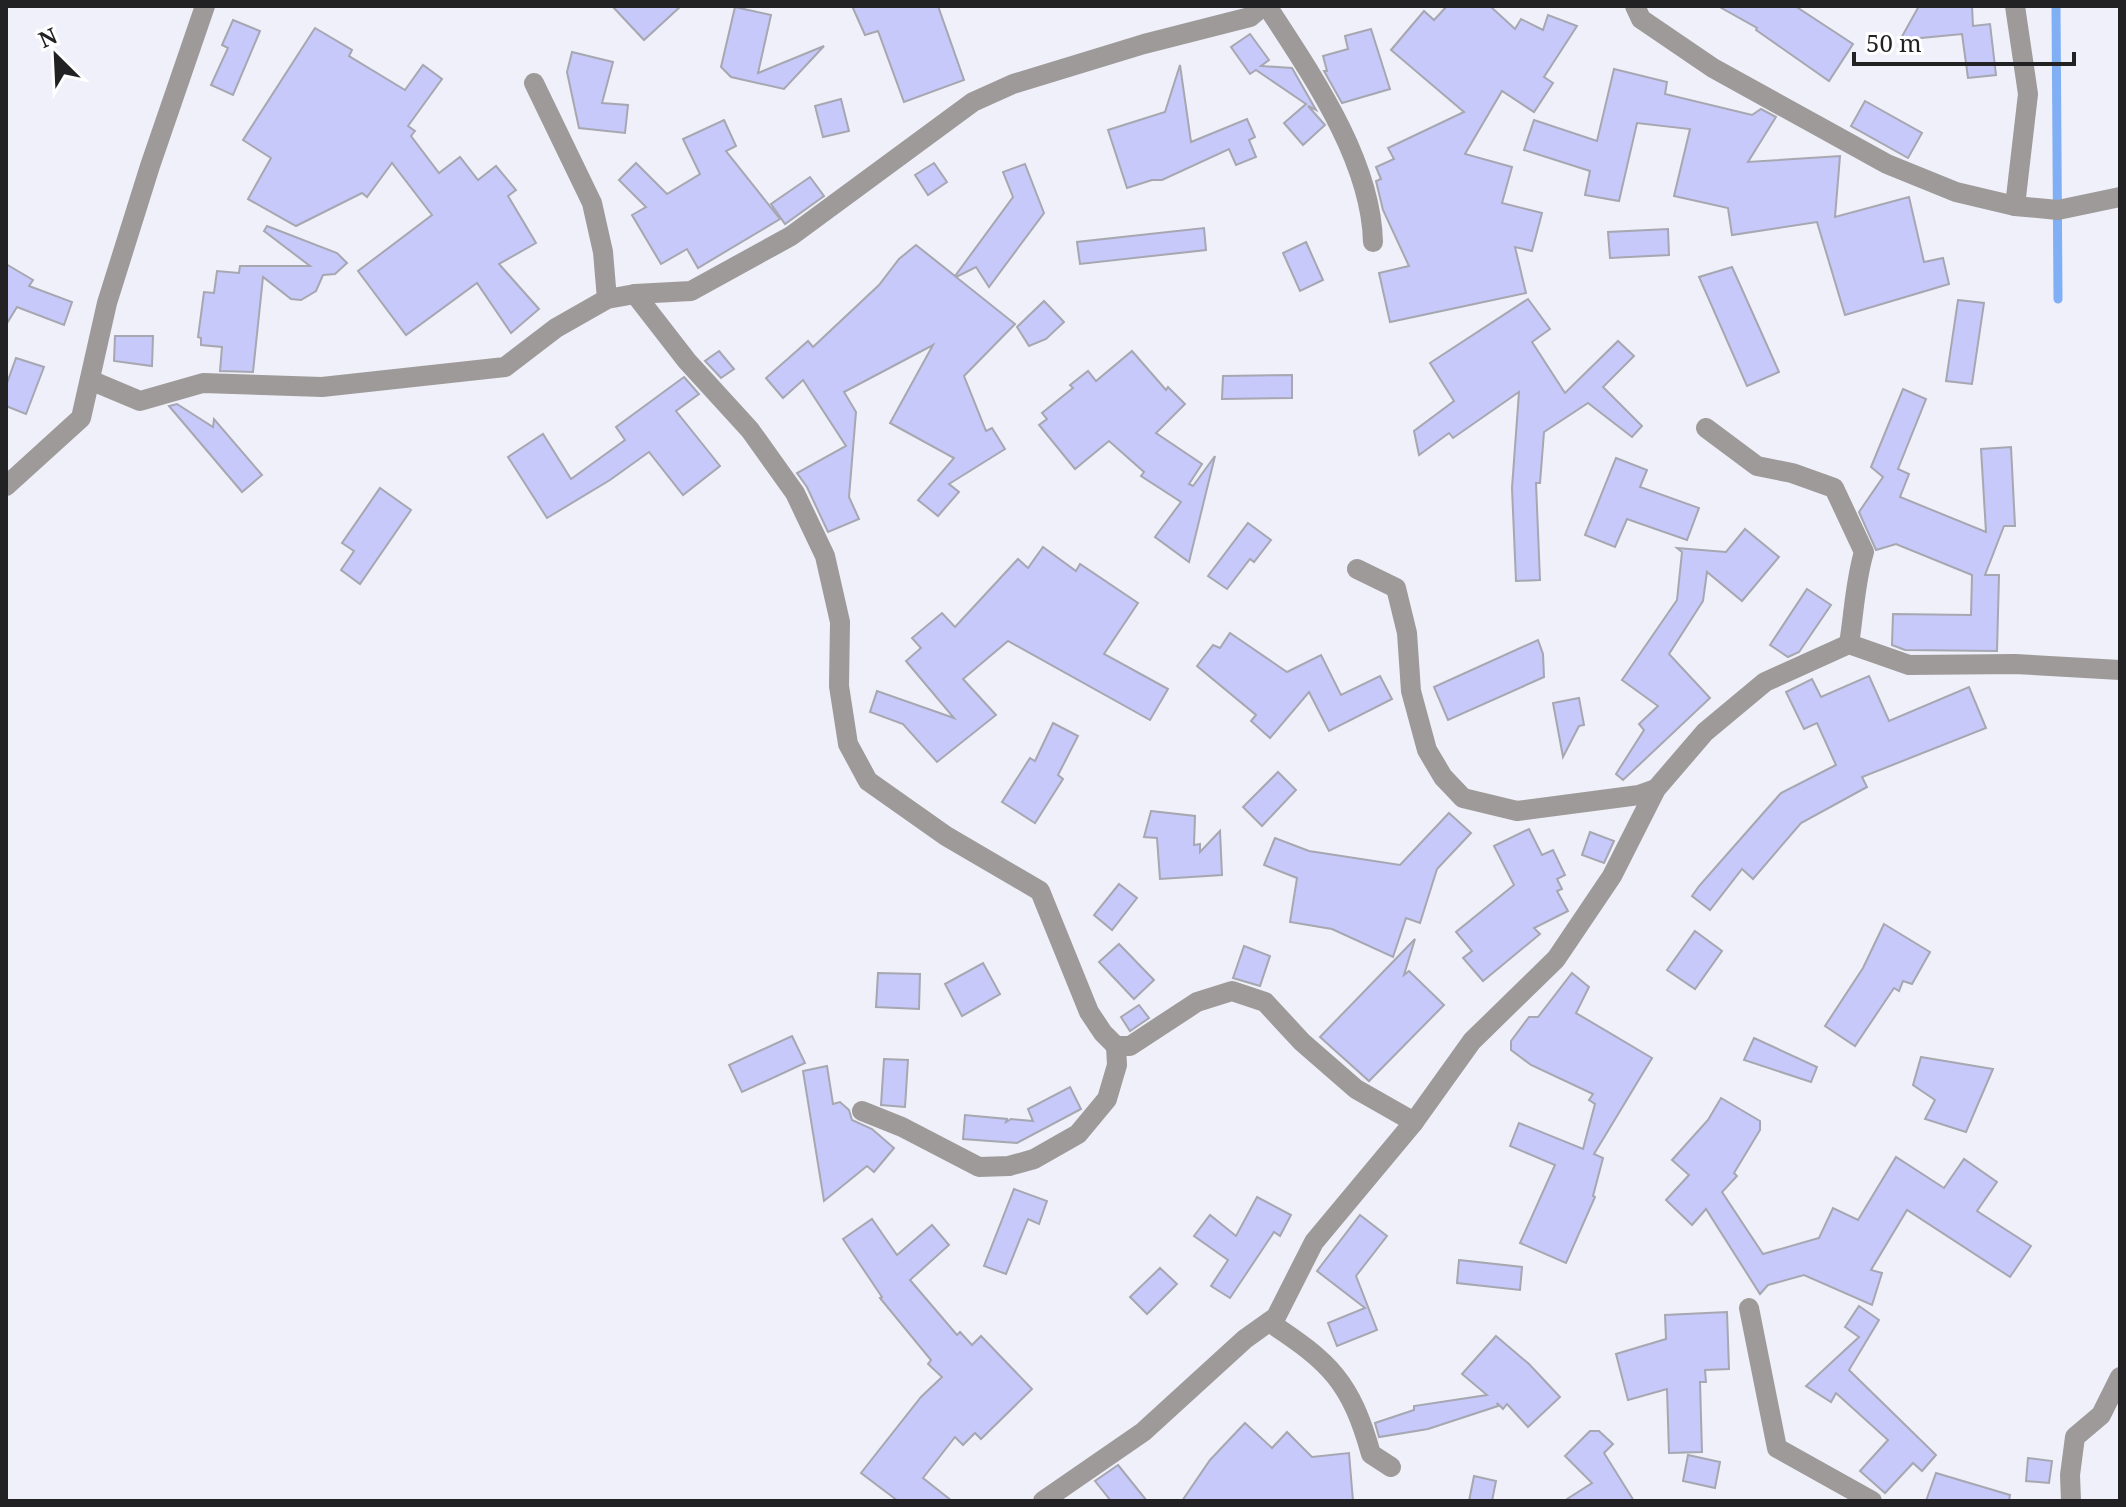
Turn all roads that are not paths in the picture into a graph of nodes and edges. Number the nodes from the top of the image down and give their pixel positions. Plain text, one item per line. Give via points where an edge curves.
1 (205, 6) edge
2 (1265, 6) edge
3 (1635, 6) edge
4 (2015, 6) edge
5 (534, 83) dead end
6 (2120, 197) edge
7 (2015, 206) junction
8 (1373, 242) dead end
9 (635, 294) junction
10 (607, 299) junction
11 (90, 380) junction
12 (1706, 428) dead end
13 (6, 486) edge
14 (1357, 569) dead end
15 (1849, 644) junction
16 (2120, 670) edge
17 (1656, 789) junction
18 (1116, 1046) junction
19 (862, 1111) dead end
20 (1414, 1122) junction
21 (1749, 1308) dead end
22 (1269, 1322) junction
23 (2120, 1377) edge
24 (1391, 1467) dead end
25 (1043, 1501) edge
26 (1872, 1501) edge
27 (2071, 1501) edge

1 - 11 street via 107,303
2 - 8 street via 1345,136 1373,217
2 - 9 street via 1250,17 1013,84 973,102 791,236 691,291
3 - 7 street via 1641,19 1713,68 1887,164 1956,192
4 - 7 street via 2028,94
5 - 10 street via 592,203
6 - 7 street via 2058,210
9 - 10 street
9 - 18 street via 750,430 795,493 825,556 840,622 839,686 848,744 868,781 946,836 1040,891 1089,1012
10 - 11 street via 556,328 505,367 322,387 203,383 140,401
11 - 13 street via 81,418
12 - 15 street via 1757,466 1834,488 1864,552
14 - 17 street via 1396,588 1407,633 1411,691 1427,750 1463,798 1517,811
15 - 16 street via 1909,665
15 - 17 street via 1765,682 1705,732
17 - 20 street via 1612,876 1556,959 1472,1041
18 - 19 street via 1117,1065 1107,1099 1078,1134 1034,1159 1009,1166 979,1167
18 - 20 street via 1130,1046 1197,1002 1232,991 1265,1002 1356,1089
20 - 22 street via 1314,1242
21 - 26 street via 1777,1448
22 - 24 street via 1307,1347 1345,1385 1371,1454
22 - 25 street via 1143,1432
23 - 27 street via 2101,1415 2075,1437

